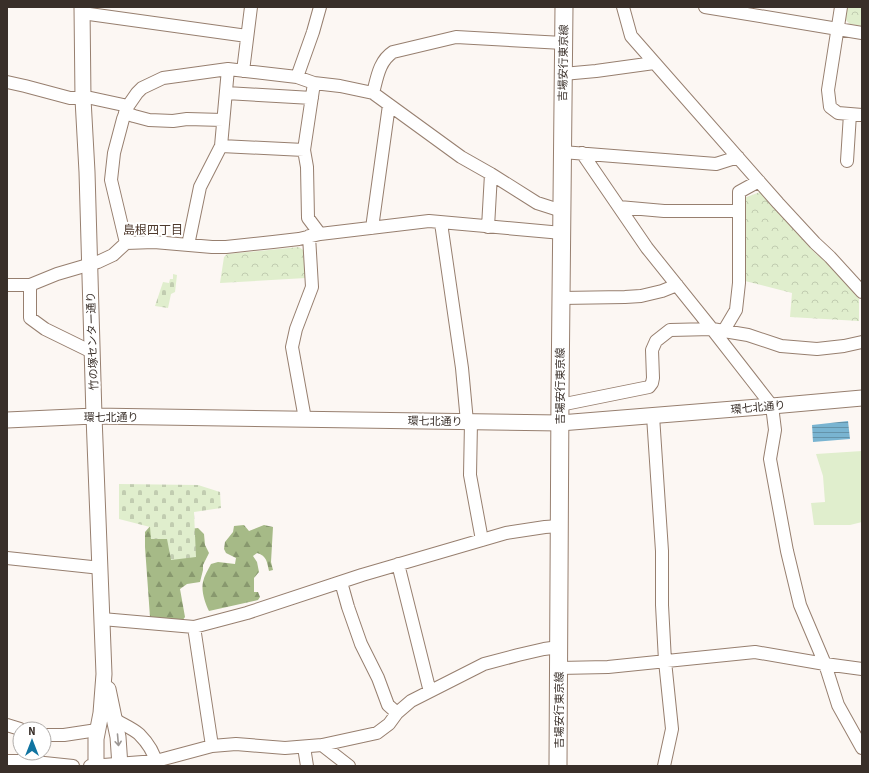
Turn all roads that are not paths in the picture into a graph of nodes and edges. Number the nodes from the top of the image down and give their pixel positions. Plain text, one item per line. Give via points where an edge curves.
1 (251, 7) edge
2 (320, 7) edge
3 (564, 7) edge
4 (623, 7) edge
5 (705, 7) edge
6 (841, 7) edge
7 (82, 10) edge
8 (837, 29) junction
9 (862, 33) edge
10 (247, 36) junction
11 (563, 43) junction
12 (654, 63) junction
13 (228, 69) junction
14 (242, 71) junction
15 (563, 74) junction
16 (297, 77) junction
17 (7, 82) edge
18 (314, 83) junction
19 (226, 93) junction
20 (373, 93) junction
21 (312, 98) junction
22 (83, 99) junction
23 (389, 105) junction
24 (127, 109) junction
25 (850, 114) junction
26 (862, 115) edge
27 (223, 120) junction
28 (220, 146) junction
29 (304, 150) junction
30 (562, 152) junction
31 (582, 153) junction
32 (738, 157) junction
33 (848, 161) dead end
34 (491, 174) junction
35 (759, 181) junction
36 (619, 207) junction
37 (562, 211) junction
38 (739, 211) junction
39 (441, 223) junction
40 (488, 227) junction
41 (372, 228) junction
42 (562, 233) junction
43 (315, 235) junction
44 (126, 243) junction
45 (188, 245) junction
46 (89, 264) junction
47 (7, 285) edge
48 (30, 285) junction
49 (677, 285) junction
50 (862, 292) edge
51 (561, 298) junction
52 (718, 333) junction
53 (862, 342) edge
54 (92, 352) junction
55 (862, 398) edge
56 (560, 405) junction
57 (772, 406) junction
58 (94, 416) junction
59 (653, 416) junction
60 (305, 419) junction
61 (7, 420) edge
62 (469, 422) junction
63 (560, 423) junction
64 (560, 526) junction
65 (482, 540) junction
66 (7, 558) edge
67 (398, 564) junction
68 (101, 568) junction
69 (341, 582) junction
70 (102, 619) junction
71 (194, 627) junction
72 (559, 647) junction
73 (665, 661) junction
74 (825, 664) junction
75 (559, 668) junction
76 (862, 669) edge
77 (104, 674) junction
78 (430, 691) junction
79 (397, 713) junction
80 (114, 719) junction
81 (97, 730) junction
82 (52, 735) edge
83 (322, 745) junction
84 (212, 746) junction
85 (304, 746) junction
86 (862, 748) edge
87 (34, 761) edge
88 (156, 763) edge
89 (119, 765) edge
90 (73, 766) edge
91 (90, 766) edge
92 (96, 766) edge
93 (307, 766) edge
94 (348, 766) edge
95 (558, 766) edge
96 (664, 766) edge

1 - 10 street
2 - 16 street
3 - 11 main road, 吉場安行東京線
4 - 12 street via 631,36
5 - 8 street
6 - 8 street
7 - 10 street
7 - 22 street, 竹の塚センター通り
8 - 9 street
8 - 25 street via 828,93 830,107 838,113
10 - 14 street
11 - 15 main road, 吉場安行東京線
11 - 20 street via 456,37 393,52 383,61
12 - 15 street
12 - 32 street
13 - 14 street
13 - 19 street
13 - 24 street via 162,78 142,88
14 - 16 street
15 - 30 main road, 吉場安行東京線
16 - 18 street
17 - 22 street
18 - 20 street
18 - 21 street
19 - 21 street
19 - 27 street
20 - 23 street
21 - 29 street
22 - 24 street via 92,98
22 - 46 street, 竹の塚センター通り
23 - 34 street via 460,157
23 - 41 street
24 - 27 street via 134,116 150,120
24 - 44 street via 114,153 111,180
25 - 26 street
25 - 33 street
27 - 28 street
28 - 29 street
28 - 45 street via 200,187
29 - 43 street via 308,218
30 - 31 street
30 - 37 main road, 吉場安行東京線
31 - 32 street via 716,164
31 - 36 street
32 - 35 street
34 - 37 street via 537,203
34 - 40 street
35 - 38 street via 739,192
35 - 50 street
36 - 38 street
36 - 49 street via 646,248
37 - 42 main road, 吉場安行東京線
38 - 52 street via 739,283 736,310
39 - 40 street
39 - 41 street via 429,221
39 - 62 street
40 - 42 street
41 - 43 street
42 - 51 main road, 吉場安行東京線
43 - 45 street via 293,240 226,247
43 - 60 street via 312,287 296,328 292,347
44 - 45 street
44 - 46 street via 114,255
46 - 48 street
46 - 54 street, 竹の塚センター通り
47 - 48 street
48 - 54 street via 30,318 45,329
49 - 51 street via 641,296
49 - 52 street
51 - 56 main road, 吉場安行東京線
52 - 53 street via 748,336 781,346 817,350
52 - 56 street via 670,330 656,341 652,350 653,378 649,387
52 - 57 street
54 - 58 street, 竹の塚センター通り
55 - 57 street, 環七北通り
56 - 63 main road, 吉場安行東京線
57 - 59 street, 環七北通り
57 - 74 street via 775,430 770,459 787,551 800,605
58 - 60 street, 環七北通り
58 - 61 street, 環七北通り
58 - 68 street, 竹の塚センター通り
59 - 63 street, 環七北通り
59 - 73 street via 662,551
60 - 62 street, 環七北通り
62 - 63 street, 環七北通り
62 - 65 street via 470,475
63 - 64 main road, 吉場安行東京線
64 - 65 street via 512,532
64 - 72 main road, 吉場安行東京線
65 - 67 street
66 - 68 street
67 - 69 street
67 - 78 street
68 - 70 street, 竹の塚センター通り
69 - 71 street via 247,613
69 - 79 street via 361,644 388,705
70 - 71 street
70 - 77 street, 竹の塚センター通り
71 - 84 street
72 - 75 main road, 吉場安行東京線
72 - 78 street via 484,664
73 - 74 street via 755,652
73 - 75 street via 608,667
73 - 96 street via 672,729
74 - 76 street
74 - 86 street via 838,705
75 - 95 main road, 吉場安行東京線
77 - 80 street, 竹の塚センター通り
77 - 81 street, 竹の塚センター通り
78 - 79 street via 411,701
79 - 83 street via 377,732
80 - 88 street via 138,733 148,745
80 -> 89 street, 竹の塚センター通り via 118,737
81 - 82 street via 64,736
81 - 92 street, 竹の塚センター通り
83 - 85 street
83 - 94 street
84 - 85 street
84 - 88 street
85 - 93 street
87 - 90 street
88 - 89 street
89 - 92 street
91 - 92 street

